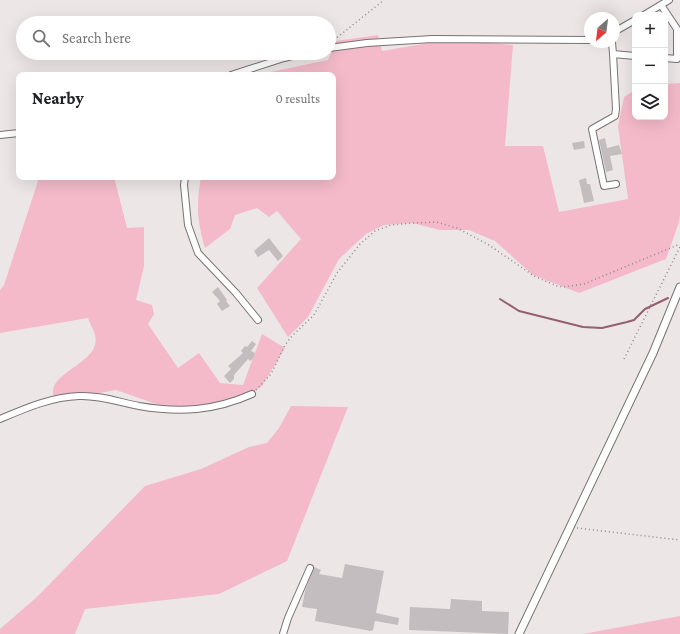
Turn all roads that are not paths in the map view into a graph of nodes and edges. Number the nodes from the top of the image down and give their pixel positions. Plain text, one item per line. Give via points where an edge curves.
1 (669, 0) edge
2 (661, 5) junction
3 (649, 12) edge
4 (632, 22) edge
5 (620, 29) edge
6 (584, 40) edge
7 (336, 47) edge
8 (612, 48) edge
9 (613, 54) junction
10 (632, 56) edge
11 (668, 58) edge
12 (278, 60) edge
13 (240, 72) edge
14 (16, 133) edge
15 (0, 135) edge
16 (185, 180) edge
17 (616, 184) dead end
18 (680, 288) edge
19 (258, 320) dead end
20 (252, 394) road end
21 (0, 419) edge
22 (310, 568) dead end
23 (283, 634) edge
24 (519, 634) edge

1 - 2 street
2 - 3 street
2 - 11 street via 677,29 677,59
4 - 5 street
6 - 7 street via 432,39
8 - 9 street
9 - 10 street
9 - 17 street via 615,116 592,129 604,186
12 - 13 street
14 - 15 street
16 - 19 street via 188,225 198,253
18 - 24 street via 653,353
20 - 21 street via 234,402 192,410 163,409 98,397 57,398
22 - 23 street

